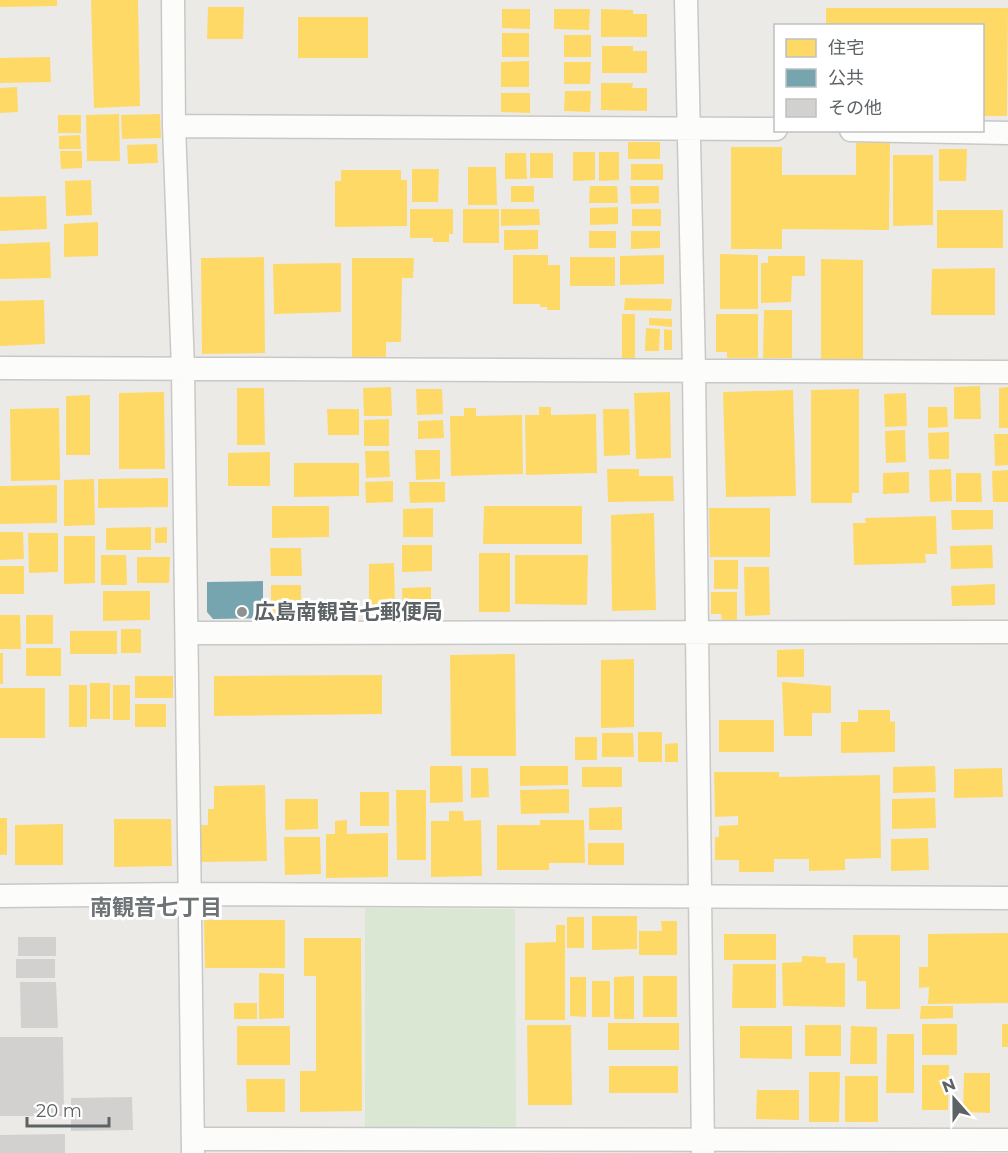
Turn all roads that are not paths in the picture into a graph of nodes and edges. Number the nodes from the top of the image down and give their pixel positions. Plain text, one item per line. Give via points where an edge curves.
1 (173, 0) edge
2 (686, 0) edge
3 (174, 126) junction
4 (688, 128) junction
5 (774, 129) edge
6 (929, 132) edge
7 (1008, 134) edge
8 (0, 368) edge
9 (183, 369) junction
10 (694, 370) junction
11 (1008, 372) edge
12 (695, 632) junction
13 (187, 633) junction
14 (1008, 633) edge
15 (189, 894) junction
16 (0, 896) edge
17 (699, 897) junction
18 (1008, 898) edge
19 (1008, 1140) edge
20 (193, 1146) edge
21 (702, 1147) edge

1 - 3 street
2 - 4 street
3 - 4 street
3 - 9 street
4 - 5 street
4 - 10 street
6 - 7 street
8 - 9 street
9 - 10 street
9 - 13 street
10 - 11 street
10 - 12 street
12 - 13 street
12 - 14 street
12 - 17 street
13 - 15 street
15 - 16 street
15 - 17 street
15 - 20 street
17 - 18 street
17 - 21 street
19 - 21 street
20 - 21 street

